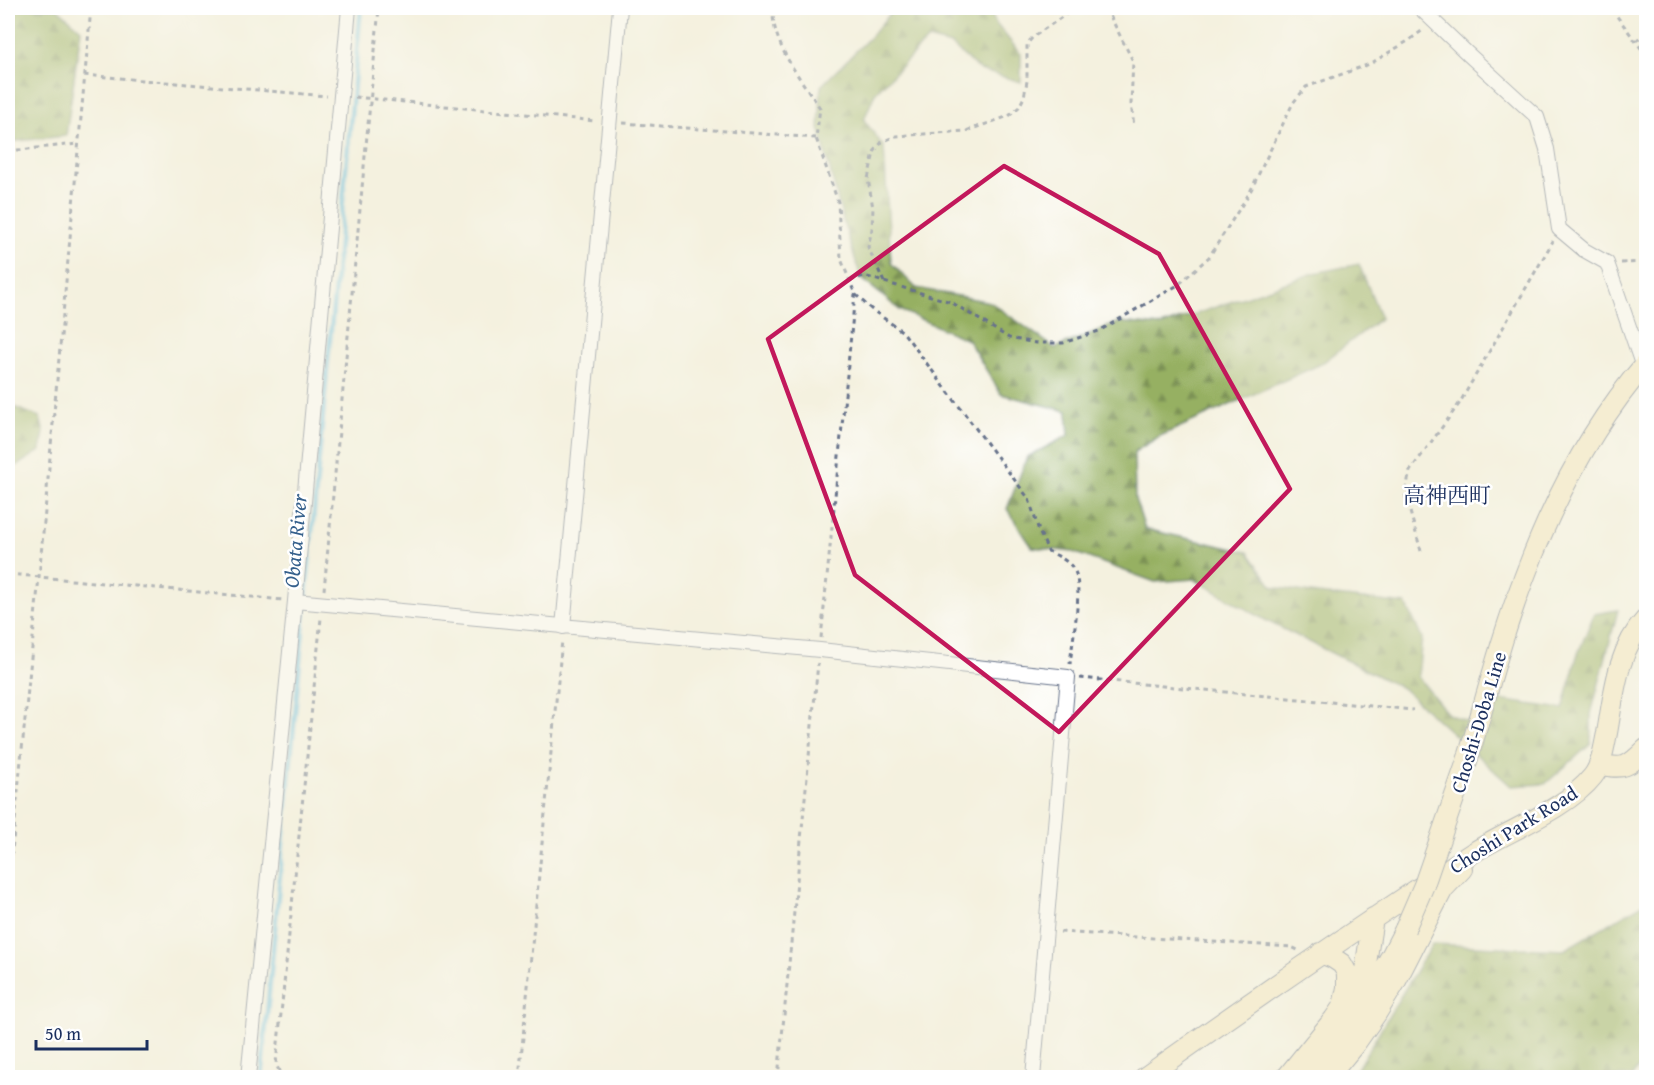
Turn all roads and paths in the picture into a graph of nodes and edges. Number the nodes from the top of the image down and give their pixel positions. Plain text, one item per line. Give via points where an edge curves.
1 (91, 8) edge
2 (349, 8) edge
3 (379, 8) edge
4 (620, 8) edge
5 (773, 8) edge
6 (1075, 8) edge
7 (1106, 8) edge
8 (1420, 8) edge
9 (1615, 8) edge
10 (1434, 21) junction
11 (1647, 32) edge
12 (1636, 41) junction
13 (1647, 55) edge
14 (84, 75) junction
15 (341, 98) junction
16 (371, 98) junction
17 (610, 122) junction
18 (1134, 126) dead end
19 (816, 138) junction
20 (77, 144) junction
21 (8, 151) edge
22 (1559, 229) junction
23 (1647, 262) edge
24 (1607, 263) junction
25 (850, 280) junction
26 (884, 282) junction
27 (855, 294) junction
28 (1645, 365) edge
29 (1421, 551) dead end
30 (8, 574) edge
31 (39, 577) junction
32 (295, 601) junction
33 (322, 603) junction
34 (1647, 619) edge
35 (563, 627) junction
36 (820, 650) junction
37 (1068, 677) junction
38 (1413, 710) dead end
39 (1647, 749) edge
40 (1599, 764) junction
41 (1474, 852) junction
42 (8, 891) edge
43 (1373, 918) junction
44 (1046, 932) junction
45 (1317, 955) junction
46 (1343, 1006) junction
47 (248, 1077) edge
48 (305, 1077) edge
49 (519, 1077) edge
50 (778, 1077) edge
51 (1033, 1077) edge
52 (1144, 1077) edge
53 (1286, 1077) edge
54 (1306, 1077) edge
55 (1327, 1077) edge

1 - 14 path
2 - 15 street
3 - 16 path
4 - 17 street
5 - 19 path via 779,42 820,108
6 - 26 path via 1027,44 1024,97 1008,116 966,131 896,136 882,142 874,152 868,179 873,208 868,247
7 - 18 path via 1133,61
8 - 10 street
9 - 12 path
10 - 22 street via 1537,117 1547,149
10 - 26 path via 1370,64 1306,87 1293,103 1250,192 1209,256 1178,285 1099,331 1063,343 1009,338 951,302
11 - 12 path
12 - 13 path
14 - 15 path
14 - 20 path
15 - 16 path
15 - 32 street
16 - 17 path
16 - 33 path
17 - 19 path
17 - 35 street
19 - 25 path via 838,202 841,259
20 - 21 path
20 - 31 path
22 - 24 street
22 - 29 path via 1459,404 1410,471 1405,494
23 - 24 path
24 - 28 street
25 - 26 path via 864,276
25 - 27 path
27 - 36 path
27 - 37 path via 903,332 1029,499 1048,551 1064,558 1076,572 1078,589
28 - 54 main road, Choshi-Doba Line, bridge via 1591,442 1546,525 1521,585 1424,885 1394,953 1355,1014
30 - 31 path
31 - 32 path
31 - 42 path
32 - 33 street
32 - 47 street
33 - 35 street
33 - 48 path via 276,1063 284,1076
34 - 40 main road, Choshi Park Road via 1630,640 1622,660
35 - 36 street
35 - 49 path
36 - 37 street
36 - 50 path
37 - 38 path
37 - 44 street
39 - 40 main road via 1624,766
40 - 41 main road, Choshi Park Road via 1581,788 1559,804
41 - 43 main road, Choshi Park Road
41 - 55 main road via 1443,889 1376,1014
43 - 45 main road, Choshi Park Road
43 - 46 main road via 1365,970
44 - 45 path via 1291,947
44 - 51 street
45 - 46 main road via 1333,958 1347,973
45 - 52 main road, Choshi Park Road
46 - 53 main road

